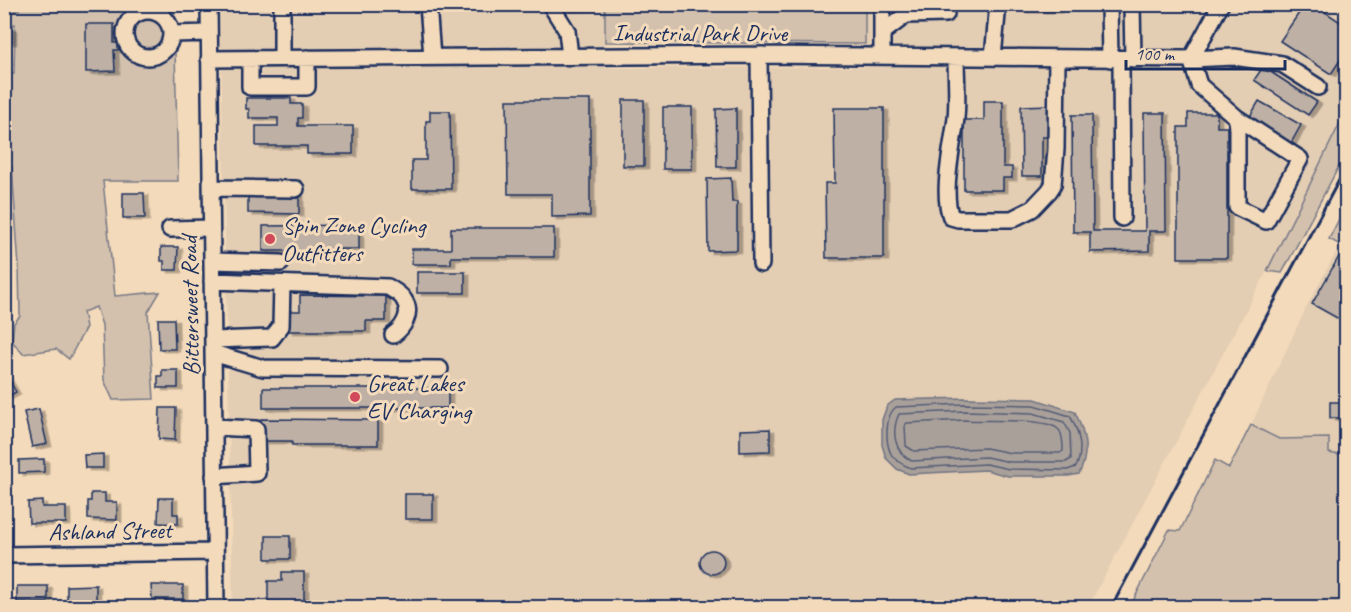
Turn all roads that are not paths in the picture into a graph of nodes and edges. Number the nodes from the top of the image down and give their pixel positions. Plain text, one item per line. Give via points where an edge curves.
1 (209, 4) edge
2 (282, 4) edge
3 (428, 4) edge
4 (550, 4) edge
5 (882, 4) edge
6 (998, 4) edge
7 (1109, 4) edge
8 (1132, 4) edge
9 (1221, 4) edge
10 (946, 14) dead end
11 (209, 33) junction
12 (882, 33) junction
13 (172, 34) dead end
14 (759, 55) junction
15 (570, 56) junction
16 (882, 56) junction
17 (432, 57) junction
18 (956, 57) junction
19 (993, 57) junction
20 (250, 58) junction
21 (282, 58) junction
22 (307, 58) junction
23 (1057, 58) junction
24 (210, 59) junction
25 (1121, 59) junction
26 (1191, 59) junction
27 (1318, 87) dead end
28 (1238, 118) junction
29 (211, 188) junction
30 (296, 189) dead end
31 (1122, 218) dead end
32 (211, 228) junction
33 (170, 229) dead end
34 (212, 261) junction
35 (281, 262) dead end
36 (761, 264) dead end
37 (212, 281) junction
38 (282, 284) junction
39 (393, 335) dead end
40 (213, 347) junction
41 (440, 369) dead end
42 (214, 428) junction
43 (214, 476) junction
44 (215, 552) junction
45 (4, 555) edge
46 (216, 608) edge

1 - 11 street, Bittersweet Road
2 - 21 street
3 - 17 street
4 - 15 street via 567,31
5 - 12 street
6 - 19 street
7 - 25 street
8 - 25 street
9 - 26 street
10 - 12 street via 906,15
11 - 13 street
11 - 24 street, Bittersweet Road
12 - 16 street
14 - 15 street, Industrial Park Drive
14 - 16 street, Industrial Park Drive
14 - 36 street
15 - 17 street, Industrial Park Drive
16 - 18 street, Industrial Park Drive
17 - 22 street, Industrial Park Drive
18 - 19 street, Industrial Park Drive
18 - 23 street via 956,117 948,197 951,217 958,219 1012,219 1032,209 1053,185
19 - 23 street, Industrial Park Drive
20 - 21 street, Industrial Park Drive
20 - 22 street via 250,87 307,87
20 - 24 street, Industrial Park Drive
21 - 22 street, Industrial Park Drive
23 - 25 street, Industrial Park Drive
24 - 29 street, Bittersweet Road
25 - 26 street, Industrial Park Drive
25 - 31 street
26 - 27 street, Industrial Park Drive via 1234,57 1282,64
26 - 28 street via 1199,85
28 - 28 street via 1300,159 1266,221 1238,207
29 - 30 street
29 - 32 street, Bittersweet Road
32 - 33 street
32 - 34 street, Bittersweet Road
34 - 35 street
34 - 37 street, Bittersweet Road
37 - 38 street
37 - 40 street, Bittersweet Road
38 - 39 street via 388,287 404,299 407,310 401,329
38 - 40 street via 281,326 272,338
40 - 41 street via 263,368
40 - 42 street, Bittersweet Road
42 - 43 street, Bittersweet Road
42 - 43 street via 256,429 257,473
43 - 44 street, Bittersweet Road
44 - 45 street, Ashland Street
44 - 46 street, Bittersweet Road

